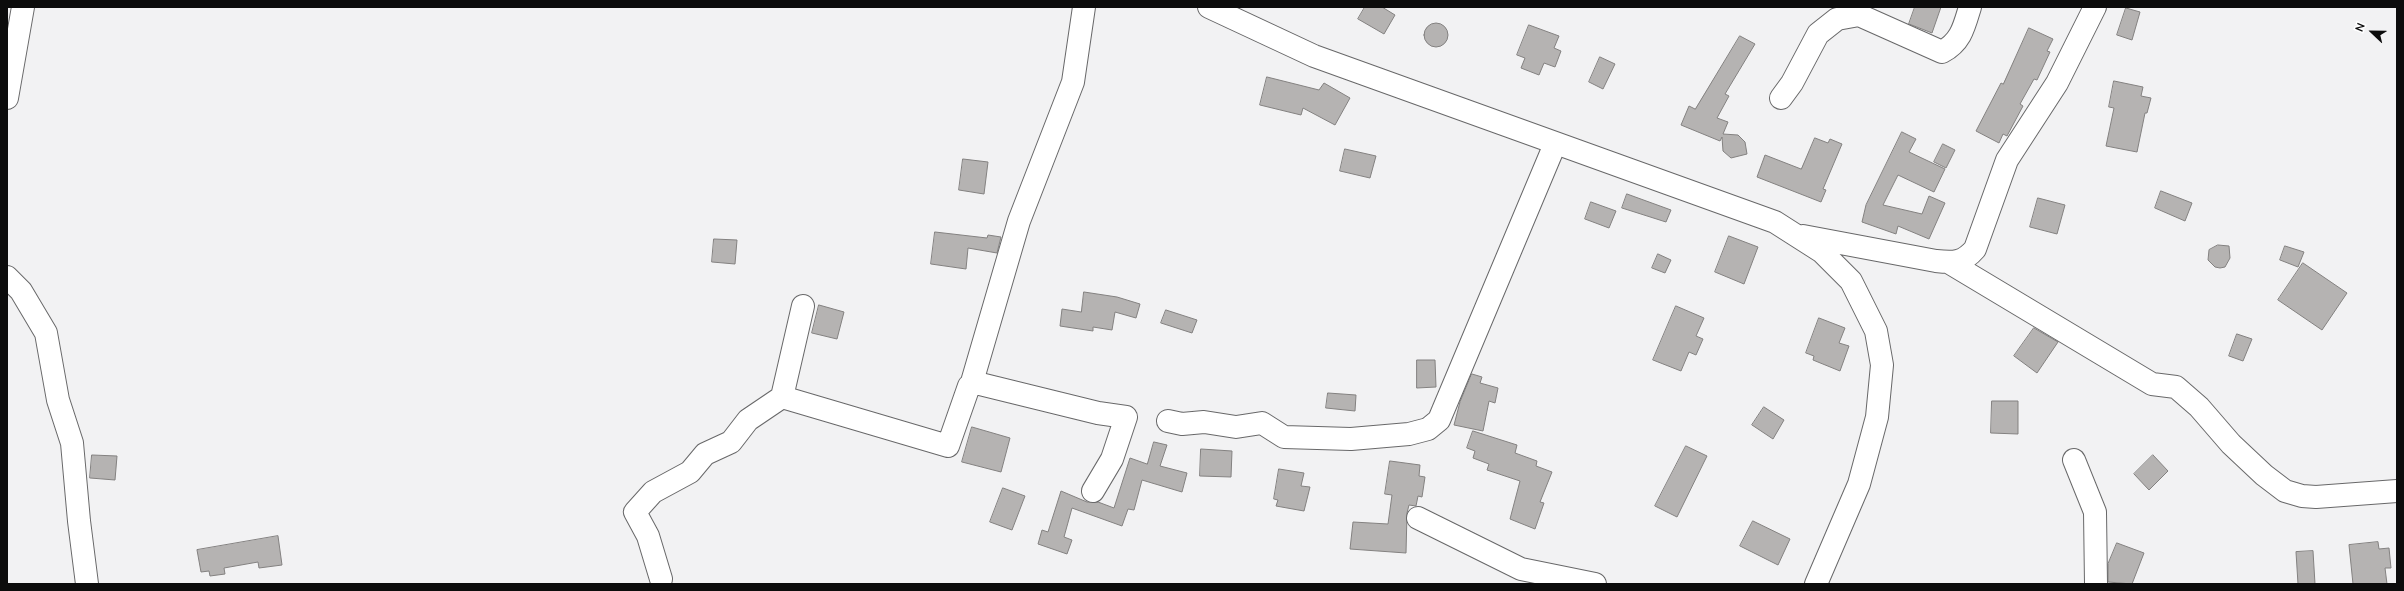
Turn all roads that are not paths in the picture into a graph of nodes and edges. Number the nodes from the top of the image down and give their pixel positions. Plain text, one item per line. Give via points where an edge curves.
1 (23, 7) edge
2 (1084, 7) edge
3 (1209, 7) edge
4 (1970, 7) edge
5 (2095, 7) edge
6 (7, 98) edge
7 (1781, 98) dead end
8 (1555, 144) junction
9 (1794, 234) junction
10 (1950, 263) junction
11 (7, 277) edge
12 (969, 386) dead end
13 (1168, 421) dead end
14 (2074, 460) dead end
15 (1093, 491) dead end
16 (2397, 491) edge
17 (1418, 518) dead end
18 (661, 579) dead end
19 (87, 584) edge
20 (1595, 584) edge
21 (1816, 584) edge
22 (2096, 584) edge

1 - 6 street
2 - 15 street via 1073,82 1019,221 972,382 1098,413 1126,417 1112,459
3 - 8 street via 1314,56
4 - 7 street via 1963,30 1954,46 1942,52 1859,15 1837,19 1818,34 1792,83
5 - 10 street via 2057,83 2007,160 1975,249 1966,259
8 - 9 street via 1775,222
8 - 13 street via 1439,420 1428,429 1392,436 1317,440 1284,437 1262,423 1236,427 1204,422 1182,424
9 - 10 street
9 - 21 street via 1822,252 1851,281 1876,330 1882,365 1877,417 1859,484
10 - 16 street via 2152,384 2176,386 2231,444 2285,491 2316,497
11 - 19 street via 21,291 46,333 58,400 72,443
12 - 18 street via 948,446 782,397 748,420 731,442 705,454 690,472 653,492 635,512 648,536
14 - 22 street via 2095,512
17 - 20 street via 1521,569

